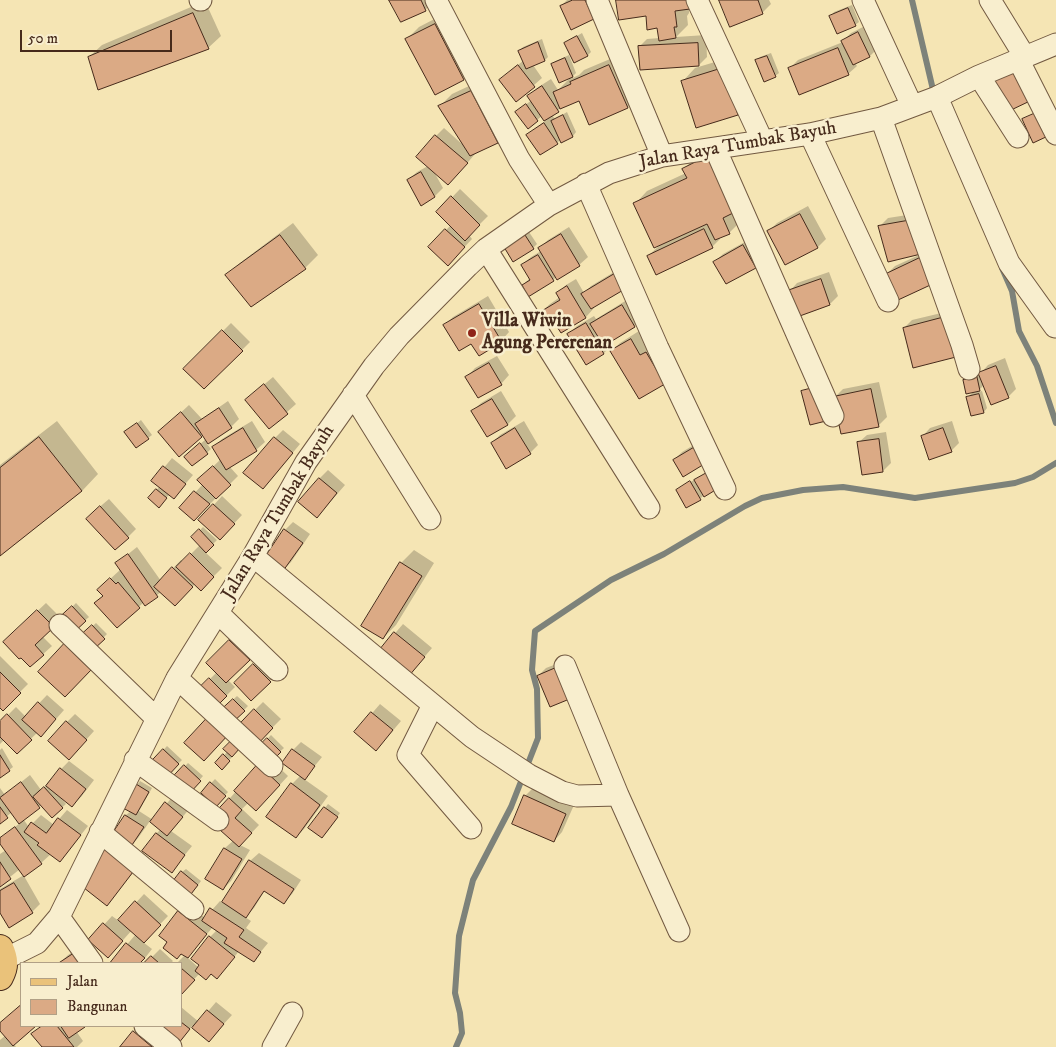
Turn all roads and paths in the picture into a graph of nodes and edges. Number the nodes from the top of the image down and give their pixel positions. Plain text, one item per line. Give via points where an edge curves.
1 (436, 0) edge
2 (597, 0) edge
3 (697, 0) edge
4 (863, 0) edge
5 (990, 0) edge
6 (1056, 44) edge
7 (1021, 58) junction
8 (979, 76) junction
9 (924, 102) junction
10 (881, 118) junction
11 (810, 134) junction
12 (1056, 134) edge
13 (1018, 137) dead end
14 (762, 140) junction
15 (715, 148) junction
16 (662, 156) junction
17 (586, 184) junction
18 (549, 205) junction
19 (486, 250) junction
20 (888, 301) dead end
21 (1055, 326) edge
22 (969, 369) dead end
23 (353, 395) junction
24 (833, 416) dead end
25 (725, 489) dead end
26 (649, 508) dead end
27 (430, 519) dead end
28 (253, 556) junction
29 (218, 612) junction
30 (60, 625) dead end
31 (565, 666) dead end
32 (277, 670) dead end
33 (176, 678) junction
34 (433, 705) junction
35 (156, 718) junction
36 (135, 760) junction
37 (272, 766) dead end
38 (618, 795) junction
39 (218, 820) dead end
40 (471, 828) dead end
41 (100, 832) junction
42 (192, 909) dead end
43 (59, 917) junction
44 (678, 931) dead end
45 (2, 961) edge
46 (91, 962) edge
47 (292, 1013) dead end
48 (146, 1027) edge
49 (171, 1047) edge
50 (273, 1047) edge

1 - 18 street via 519,159
2 - 16 street
3 - 14 street
4 - 9 street
5 - 7 street
6 - 7 street, Jalan Raya Tumbak Bayuh
7 - 8 street, Jalan Raya Tumbak Bayuh
7 - 12 street
8 - 9 street, Jalan Raya Tumbak Bayuh
8 - 13 street
9 - 10 street, Jalan Raya Tumbak Bayuh
9 - 21 street via 1009,263
10 - 11 street, Jalan Raya Tumbak Bayuh
10 - 22 street
11 - 14 street, Jalan Raya Tumbak Bayuh
11 - 20 street
14 - 15 street, Jalan Raya Tumbak Bayuh
15 - 16 street, Jalan Raya Tumbak Bayuh
15 - 24 street
16 - 17 street, Jalan Raya Tumbak Bayuh
17 - 18 street, Jalan Raya Tumbak Bayuh
17 - 25 street
18 - 19 street, Jalan Raya Tumbak Bayuh
19 - 23 street, Jalan Raya Tumbak Bayuh via 399,336
19 - 26 street
23 - 27 street
23 - 28 street, Jalan Raya Tumbak Bayuh via 306,462
28 - 29 street, Jalan Raya Tumbak Bayuh
28 - 34 street
29 - 32 street
29 - 33 street, Jalan Raya Tumbak Bayuh
30 - 35 street
31 - 38 street
33 - 35 street, Jalan Raya Tumbak Bayuh
33 - 37 street
34 - 38 street via 472,737 562,792 577,796
34 - 40 street via 408,756
35 - 36 street, Jalan Raya Tumbak Bayuh
36 - 39 street
36 - 41 street, Jalan Raya Tumbak Bayuh
38 - 44 street
41 - 42 street
41 - 43 street, Jalan Raya Tumbak Bayuh
43 - 45 street, Jalan Raya Tumbak Bayuh via 37,943
43 - 46 street
47 - 50 street
48 - 49 street

